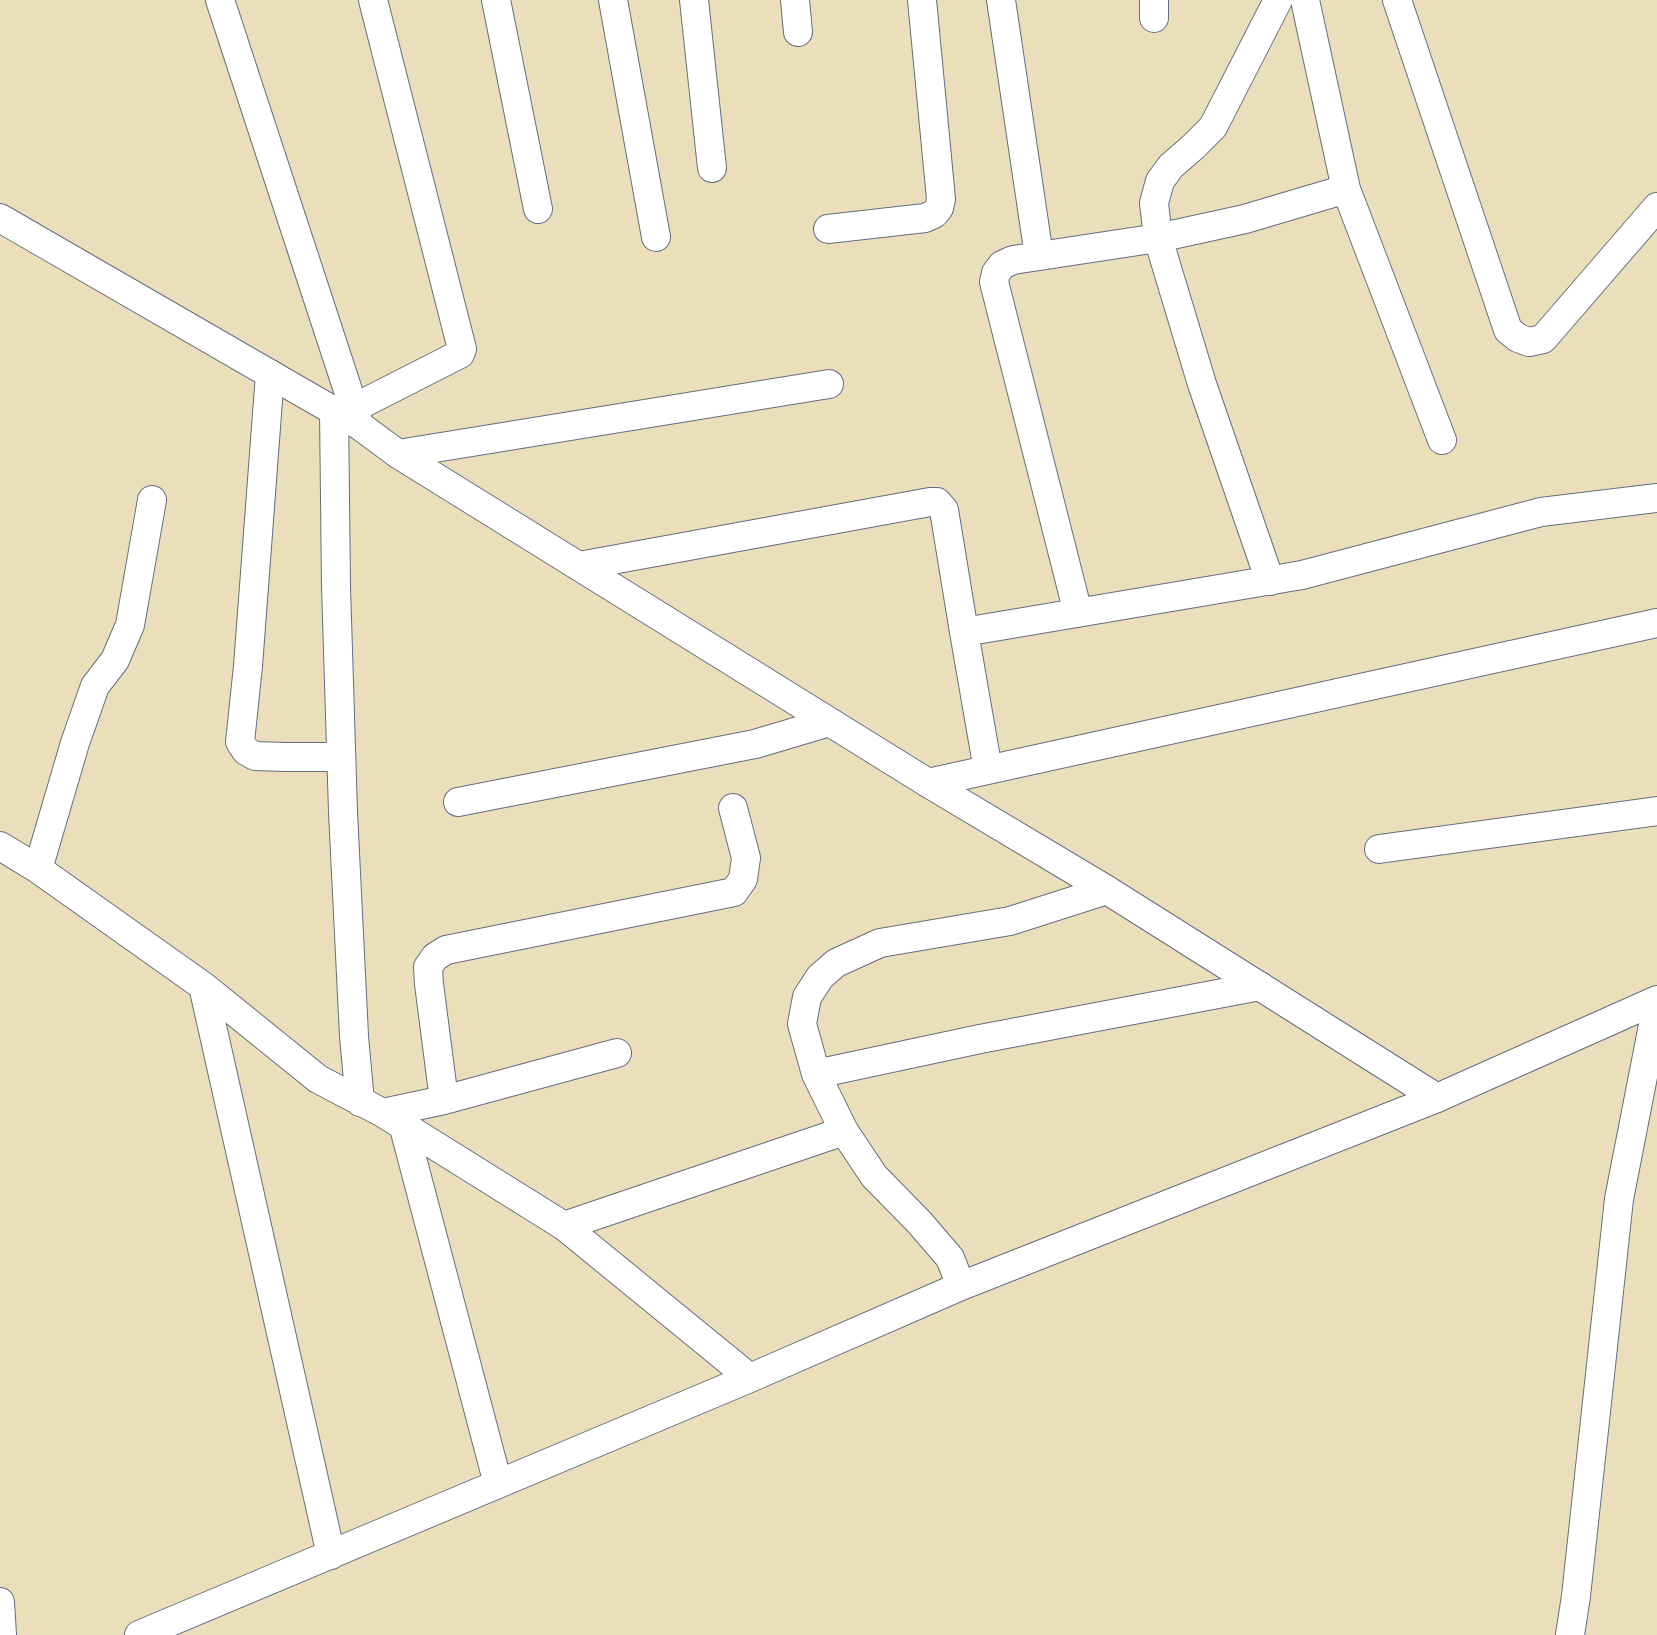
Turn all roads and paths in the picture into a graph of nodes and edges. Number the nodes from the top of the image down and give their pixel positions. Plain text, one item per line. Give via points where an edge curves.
1 (220, 0) edge
2 (373, 0) edge
3 (496, 0) edge
4 (613, 0) edge
5 (694, 0) edge
6 (796, 0) edge
7 (922, 0) edge
8 (1001, 0) edge
9 (1278, 0) edge
10 (1305, 0) edge
11 (1397, 0) edge
12 (798, 32) dead end
13 (712, 168) dead end
14 (1346, 189) junction
15 (1657, 207) edge
16 (538, 209) dead end
17 (0, 218) edge
18 (828, 229) dead end
19 (656, 237) dead end
20 (1158, 238) junction
21 (1038, 256) junction
22 (270, 374) junction
23 (828, 384) dead end
24 (349, 414) junction
25 (1442, 440) dead end
26 (398, 454) junction
27 (1657, 498) edge
28 (152, 500) dead end
29 (579, 566) junction
30 (1270, 581) junction
31 (1078, 613) junction
32 (1657, 623) edge
33 (964, 632) junction
34 (830, 722) junction
35 (341, 757) junction
36 (988, 770) junction
37 (928, 783) junction
38 (458, 802) dead end
39 (733, 808) dead end
40 (1657, 811) edge
41 (0, 846) edge
42 (1379, 849) dead end
43 (38, 869) junction
44 (1107, 890) junction
45 (203, 986) junction
46 (1260, 986) junction
47 (1657, 1000) edge
48 (1657, 1005) edge
49 (618, 1053) dead end
50 (816, 1074) junction
51 (1437, 1098) junction
52 (444, 1100) junction
53 (382, 1114) junction
54 (844, 1130) junction
55 (564, 1226) junction
56 (961, 1286) junction
57 (750, 1378) junction
58 (498, 1484) junction
59 (331, 1555) junction
60 (0, 1602) edge
61 (153, 1632) edge
62 (2, 1635) edge
63 (1570, 1635) edge

1 - 24 street
2 - 24 street via 462,349 460,354
3 - 16 street
4 - 19 street
5 - 13 street
6 - 12 street
7 - 18 street via 941,199 939,208 925,218
8 - 21 street
9 - 20 street via 1213,127 1171,166 1160,181 1154,203
10 - 14 street
11 - 15 street via 1508,330 1518,338 1529,342 1543,339
14 - 20 street via 1245,219
14 - 25 street
17 - 22 street
20 - 21 street
20 - 30 street via 1202,384
21 - 31 street via 1002,265 994,282
22 - 24 street
22 - 35 street via 240,742 246,751 256,756
23 - 26 street
24 - 26 street
24 - 35 street
26 - 29 street
27 - 30 street via 1541,512
28 - 43 street via 130,624 115,660 95,686
29 - 33 street via 937,502 944,510
29 - 34 street
30 - 31 street
31 - 33 street
32 - 36 street
33 - 36 street
34 - 37 street
34 - 38 street via 755,744
35 - 53 street via 354,1036
36 - 37 street
37 - 44 street
39 - 52 street via 746,858 743,880 734,892 446,950 435,957 428,968 429,984
40 - 42 street
41 - 43 street
43 - 45 street
44 - 46 street
44 - 50 street via 1010,921 880,943 836,963 820,977 807,997 802,1024
45 - 53 street via 318,1079
45 - 59 street
46 - 50 street
46 - 51 street
47 - 51 street
48 - 63 street via 1619,1199
49 - 52 street
50 - 54 street
51 - 56 street
52 - 53 street
53 - 55 street
53 - 58 street
54 - 55 street
54 - 56 street via 874,1176 950,1258
55 - 57 street
56 - 57 street
57 - 58 street
58 - 59 street
59 - 61 street
60 - 62 street

